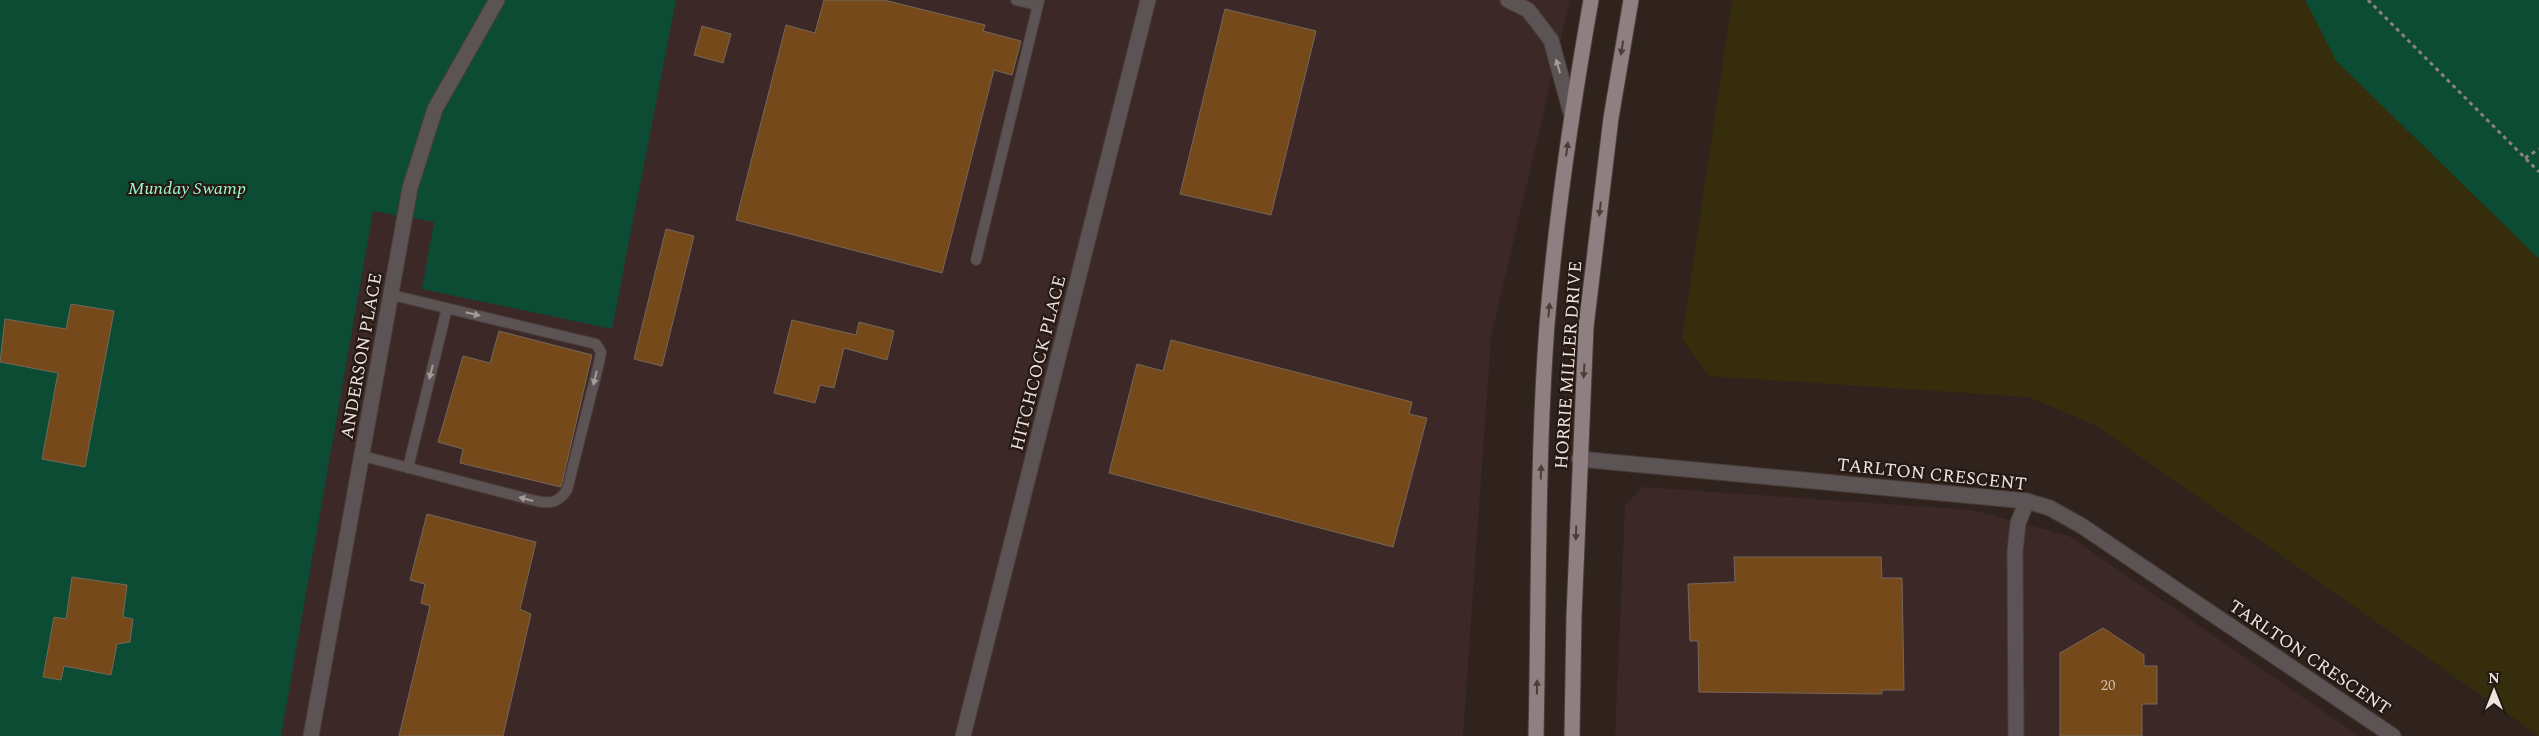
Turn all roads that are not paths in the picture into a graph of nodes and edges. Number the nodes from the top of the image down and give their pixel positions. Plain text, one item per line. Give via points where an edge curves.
1 (497, 0) edge
2 (1016, 0) edge
3 (1148, 0) edge
4 (1508, 0) edge
5 (1591, 0) edge
6 (1631, 0) edge
7 (1039, 3) edge
8 (1572, 113) junction
9 (976, 260) dead end
10 (392, 295) junction
11 (447, 308) junction
12 (363, 456) junction
13 (1579, 459) junction
14 (408, 468) junction
15 (2027, 501) junction
16 (311, 736) edge
17 (964, 736) edge
18 (1536, 736) edge
19 (1572, 736) edge
20 (2016, 736) edge
21 (2393, 736) edge

1 - 10 street, ANDERSON PLACE via 447,85 430,123 410,188
2 - 7 lane
3 - 17 street, HITCHCOCK PLACE
8 -> 4 street via 1551,40 1528,10
5 - 8 main road, HORRIE MILLER DRIVE
6 -> 13 main road, HORRIE MILLER DRIVE via 1611,118 1588,308
7 - 9 lane
18 -> 8 main road, HORRIE MILLER DRIVE via 1547,327
10 - 11 lane
10 - 12 street, ANDERSON PLACE
11 -> 14 lane
11 -> 14 lane via 596,344 601,352 600,363 567,490 560,500 550,504
12 - 14 lane
12 - 16 street, ANDERSON PLACE
13 - 15 street, TARLTON CRESCENT
13 -> 19 main road, HORRIE MILLER DRIVE
15 - 20 street via 2018,523 2015,552
15 - 21 street, TARLTON CRESCENT via 2050,508 2082,526

